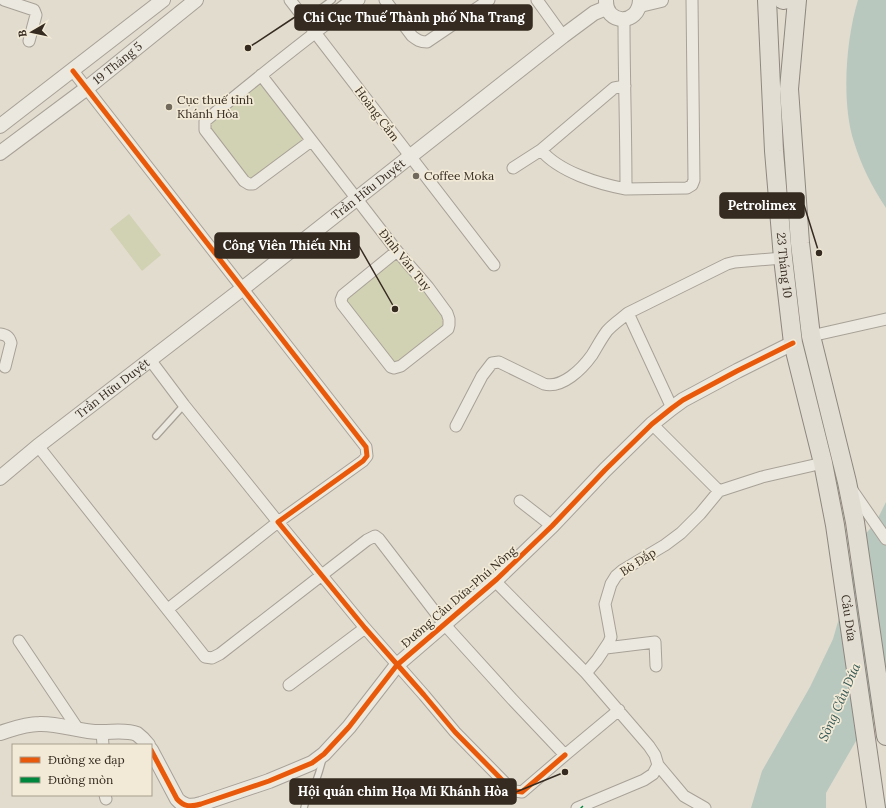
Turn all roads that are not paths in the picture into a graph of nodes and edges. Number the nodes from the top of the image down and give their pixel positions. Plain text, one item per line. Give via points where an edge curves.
1 (4, 0) edge
2 (163, 0) edge
3 (196, 0) edge
4 (290, 0) edge
5 (332, 0) edge
6 (347, 0) edge
7 (359, 0) edge
8 (385, 0) edge
9 (489, 0) edge
10 (537, 0) edge
11 (661, 0) edge
12 (692, 0) edge
13 (767, 0) edge
14 (798, 0) edge
15 (640, 3) edge
16 (606, 4) edge
17 (624, 20) junction
18 (310, 26) junction
19 (563, 36) junction
20 (29, 41) dead end
21 (73, 70) junction
22 (261, 75) junction
23 (625, 86) junction
24 (87, 88) junction
25 (0, 126) edge
26 (311, 141) junction
27 (2, 148) edge
28 (541, 150) junction
29 (409, 156) junction
30 (513, 168) dead end
31 (626, 189) junction
32 (357, 198) junction
33 (397, 251) junction
34 (783, 258) junction
35 (494, 265) dead end
36 (242, 289) junction
37 (628, 313) junction
38 (886, 319) edge
39 (0, 334) edge
40 (812, 336) junction
41 (793, 344) junction
42 (151, 361) junction
43 (5, 367) dead end
44 (184, 405) junction
45 (672, 408) junction
46 (652, 424) junction
47 (456, 426) dead end
48 (156, 436) dead end
49 (38, 446) junction
50 (823, 463) junction
51 (0, 478) edge
52 (719, 491) junction
53 (520, 500) dead end
54 (861, 517) junction
55 (278, 522) junction
56 (835, 525) joint
57 (552, 526) junction
58 (886, 539) edge
59 (321, 576) junction
60 (494, 581) junction
61 (168, 609) junction
62 (445, 625) junction
63 (364, 628) junction
64 (19, 641) dead end
65 (606, 648) junction
66 (397, 665) junction
67 (656, 666) dead end
68 (586, 673) junction
69 (290, 685) dead end
70 (619, 710) junction
71 (78, 729) junction
72 (0, 733) edge
73 (886, 736) edge
74 (102, 739) edge
75 (147, 744) edge
76 (152, 752) edge
77 (324, 754) junction
78 (565, 755) junction
79 (658, 765) junction
80 (181, 806) edge
81 (876, 807) edge
82 (304, 808) edge
83 (577, 808) edge
84 (705, 808) edge

1 - 20 street via 34,10 36,15
2 - 21 street, 19 Tháng 5
3 - 24 street, 19 Tháng 5
4 - 18 street, Hoàng Cầm
5 - 18 lane
6 - 18 lane
7 - 18 street
8 - 9 street via 412,36 422,42 427,42
10 - 19 street
11 - 15 street
12 - 31 street via 694,180 687,188
13 - 34 main road, 23 Tháng 10 via 774,151
14 - 40 main road, 23 Tháng 10 via 789,89 800,243
15 - 17 street via 635,15
16 - 17 street via 613,17
16 - 19 street, Trần Hữu Duyệt
17 - 23 street
18 - 22 street
18 - 29 street, Hoàng Cầm
19 - 29 street, Trần Hữu Duyệt
21 - 24 street
21 - 25 street, 19 Tháng 5
22 - 26 street, Đinh Văn Tuy
22 - 26 street via 205,121 205,130 247,184 253,184
23 - 28 street via 614,88
23 - 31 street
24 - 27 street, 19 Tháng 5
24 - 36 street
26 - 32 street, Đinh Văn Tuy
28 - 30 street
28 - 31 street via 553,161 588,178
29 - 32 street, Trần Hữu Duyệt
29 - 35 street, Hoàng Cầm
32 - 33 street, Đinh Văn Tuy
32 - 36 street, Trần Hữu Duyệt
33 - 33 street, Đinh Văn Tuy via 447,313 449,325 448,329 401,366 394,368 341,300 343,295
34 - 37 street via 728,264
34 - 41 main road, 23 Tháng 10
36 - 42 street, Trần Hữu Duyệt
36 - 55 street via 368,451 363,461
37 - 45 street
37 - 47 street via 607,332 581,368 561,382 544,384 499,362 492,363 482,376
38 - 40 street
39 - 43 street via 7,335 11,343
40 - 41 main road
40 - 54 main road, 23 Tháng 10 via 846,482
41 - 45 street, Đường Cầu Dứa-Phú Nông via 737,371
41 - 50 main road, 23 Tháng 10
42 - 44 street
42 - 49 street, Trần Hữu Duyệt
44 - 48 lane
44 - 55 street
45 - 46 street, Đường Cầu Dứa-Phú Nông
46 - 52 street
46 - 57 street, Đường Cầu Dứa-Phú Nông
49 - 51 street, Trần Hữu Duyệt
49 - 61 street
50 - 52 street via 755,479
50 - 56 main road, 23 Tháng 10
52 - 65 street, Bờ Đắp via 681,533 616,576 605,604 611,637
53 - 57 street
54 - 58 street
54 - 73 main road, Cầu Dứa
55 - 59 street
55 - 61 street
56 - 81 main road, Cầu Dứa
57 - 60 street, Đường Cầu Dứa-Phú Nông
59 - 61 street via 212,658 205,657
59 - 62 street via 375,536
59 - 63 street
60 - 62 street, Đường Cầu Dứa-Phú Nông
60 - 68 street
62 - 66 street, Đường Cầu Dứa-Phú Nông
62 - 78 street
63 - 66 street
63 - 69 street
64 - 71 street
65 - 67 street via 655,642
65 - 68 street, Bờ Đắp
66 - 77 street, Đường Cầu Dứa-Phú Nông via 349,727
66 - 78 street via 455,732 516,792 522,792
68 - 70 street
70 - 78 street
70 - 79 street via 649,746
71 - 72 street via 39,724
71 - 74 street
74 - 75 street via 119,731 136,734
76 - 80 street, Đường Cầu Dứa-Phú Nông
77 - 80 street, Đường Cầu Dứa-Phú Nông via 312,763 269,781 195,806
77 - 82 lane
79 - 83 street via 653,774 644,780
79 - 84 street via 684,796

